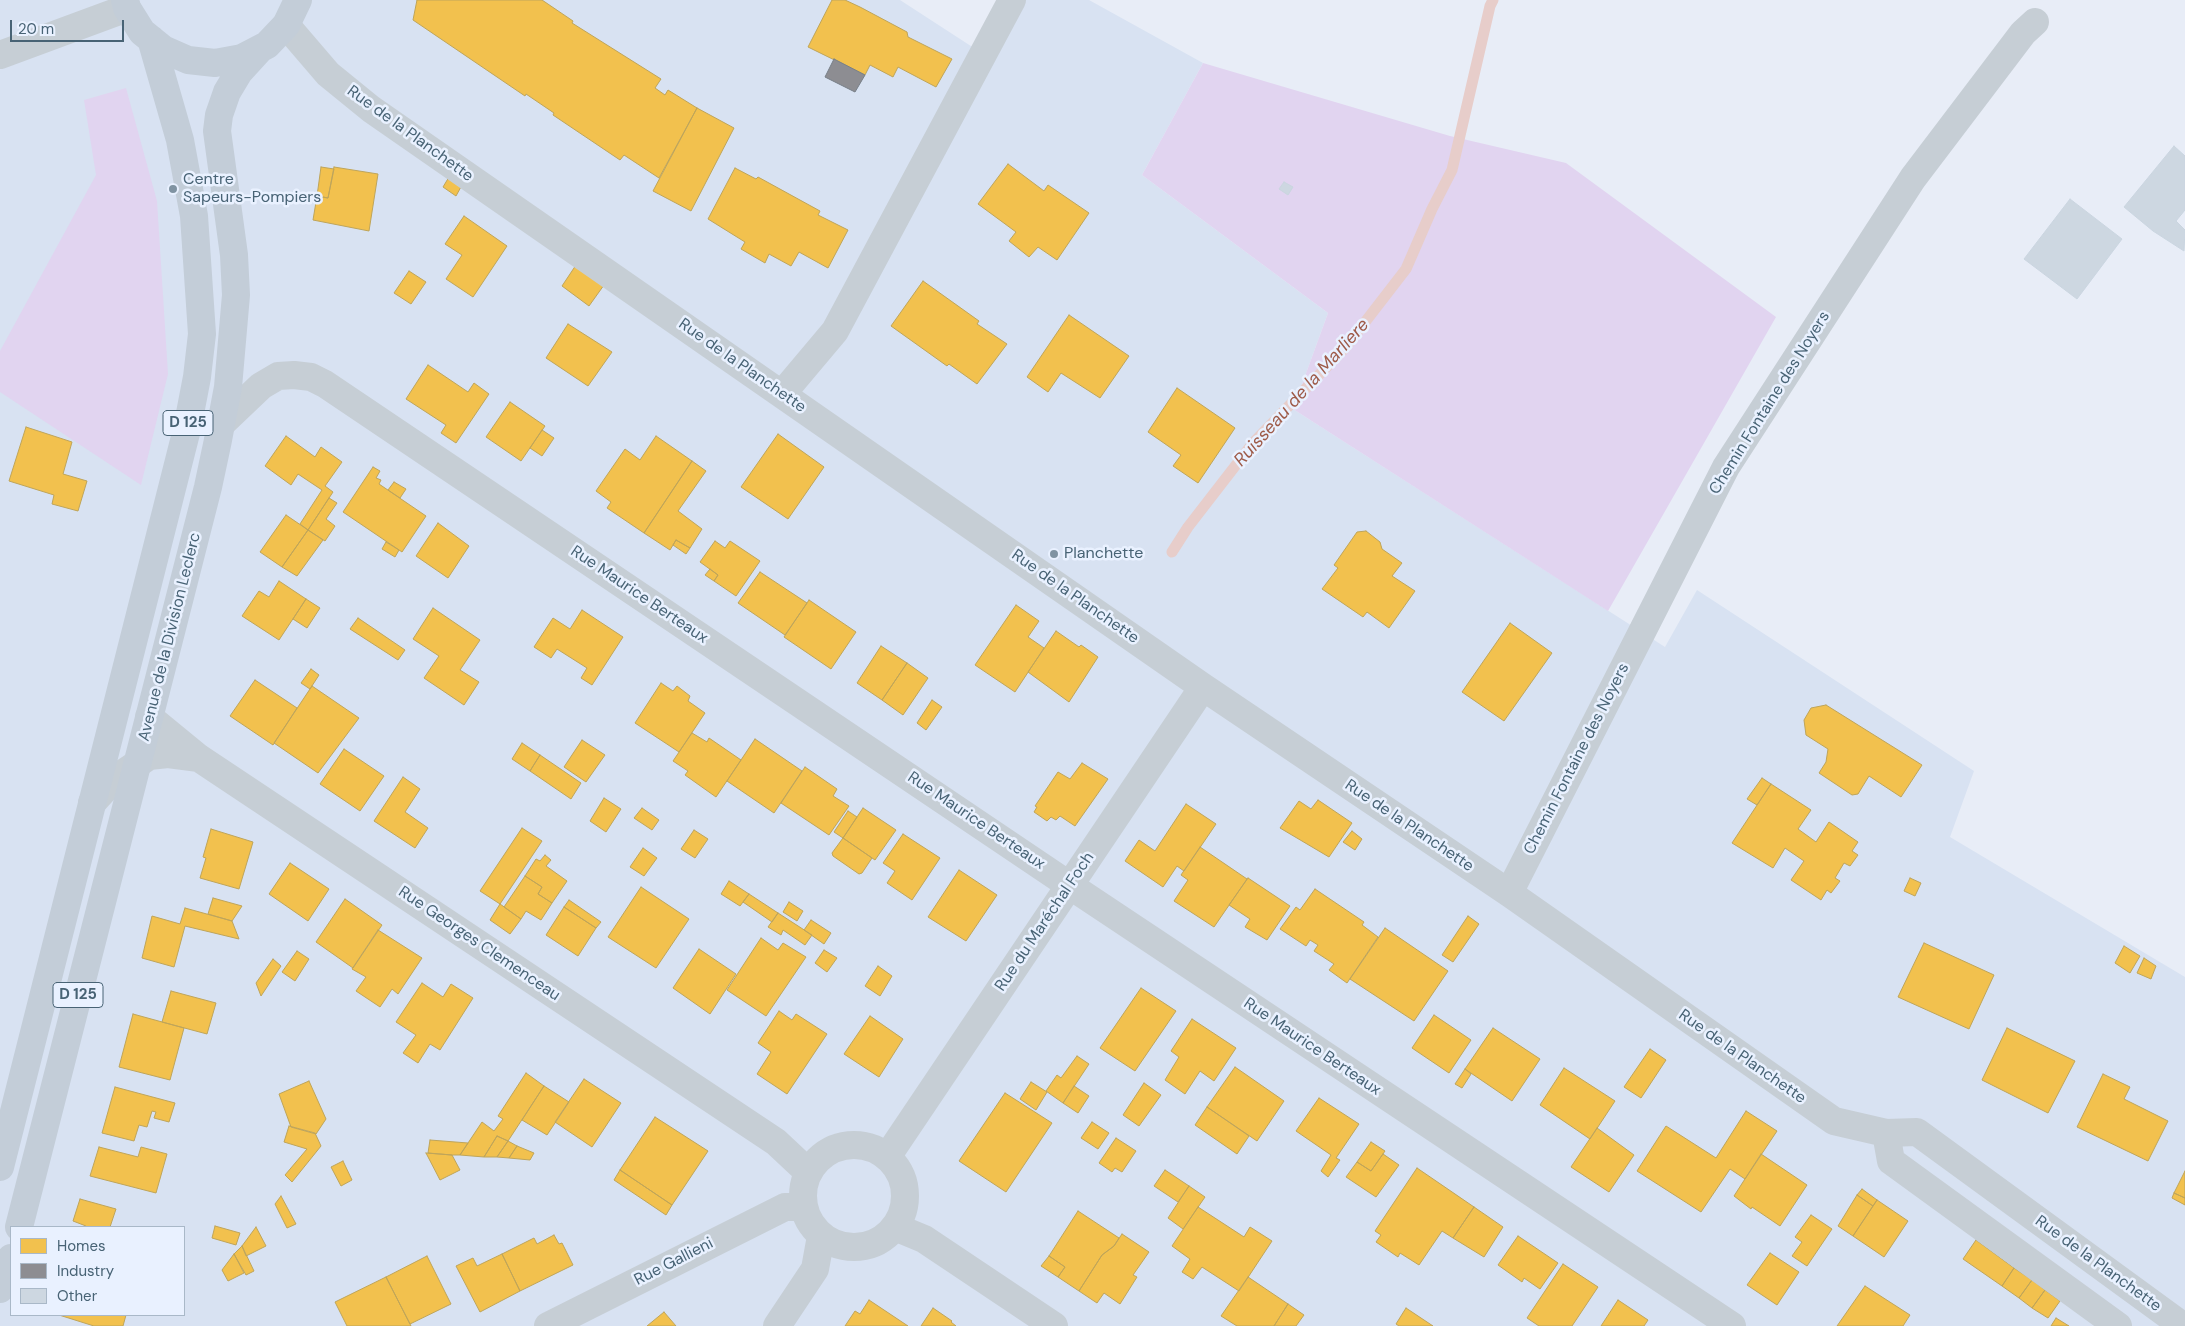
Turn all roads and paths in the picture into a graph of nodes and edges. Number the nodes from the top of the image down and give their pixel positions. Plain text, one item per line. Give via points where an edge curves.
1 (298, 0) edge
2 (1012, 0) edge
3 (126, 4) edge
4 (2035, 22) dead end
5 (286, 25) junction
6 (151, 39) junction
7 (260, 49) junction
8 (0, 55) edge
9 (782, 394) junction
10 (220, 425) junction
11 (1203, 687) junction
12 (149, 717) junction
13 (199, 758) junction
14 (138, 762) junction
15 (92, 803) junction
16 (1069, 885) junction
17 (1509, 893) junction
18 (1886, 1133) junction
19 (887, 1157) junction
20 (0, 1167) edge
21 (808, 1172) junction
22 (803, 1207) junction
23 (19, 1226) edge
24 (895, 1227) junction
25 (820, 1236) junction
26 (10, 1261) edge
27 (0, 1289) edge
28 (548, 1326) edge
29 (777, 1326) edge
30 (1054, 1326) edge
31 (1732, 1326) edge
32 (2118, 1326) edge
33 (2183, 1326) edge

1 - 5 main road
2 - 9 street via 835,331
3 - 6 main road via 142,32
3 - 8 street
4 - 17 street, Chemin Fontaine des Noyers via 2023,33 1913,178 1726,467
5 - 7 main road
5 - 9 street, Rue de la Planchette via 328,74 371,108
6 - 7 main road via 163,49 188,60 216,63 242,58
6 - 15 main road, Avenue de la Division Leclerc / D 125 via 188,173 202,334 187,428
7 - 10 main road, Avenue de la Division Leclerc / D 125 via 239,72 227,92 217,131 234,255 236,295 228,387
9 - 11 street, Rue de la Planchette
10 - 12 main road, Avenue de la Division Leclerc / D 125 via 208,487
10 - 16 street, Rue Maurice Berteaux via 261,386 278,376 311,377 325,384
11 - 16 street, Rue du Maréchal Foch
11 - 17 street, Rue de la Planchette
12 - 13 street, Rue Georges Clemenceau
12 - 14 main road, Avenue de la Division Leclerc / D 125
13 - 14 street via 168,754 149,756
13 - 21 street, Rue Georges Clemenceau via 776,1142
14 - 15 street via 113,780
14 - 23 main road, Avenue de la Division Leclerc / D 125
15 - 20 main road, Avenue de la Division Leclerc / D 125
16 - 19 street, Rue du Maréchal Foch
16 - 31 street, Rue Maurice Berteaux
17 - 18 street, Rue de la Planchette via 1834,1121
18 - 32 street via 1891,1161
18 - 33 street, Rue de la Planchette via 1916,1132
19 - 21 street via 866,1147 844,1145 830,1150
19 - 24 street via 897,1168 905,1198
21 - 22 street via 802,1195
22 - 25 street via 809,1223
22 - 28 street, Rue Gallieni via 785,1207
24 - 25 street via 883,1239 868,1246 851,1248
24 - 30 street via 924,1239
25 - 29 street via 815,1269
26 - 27 main road

